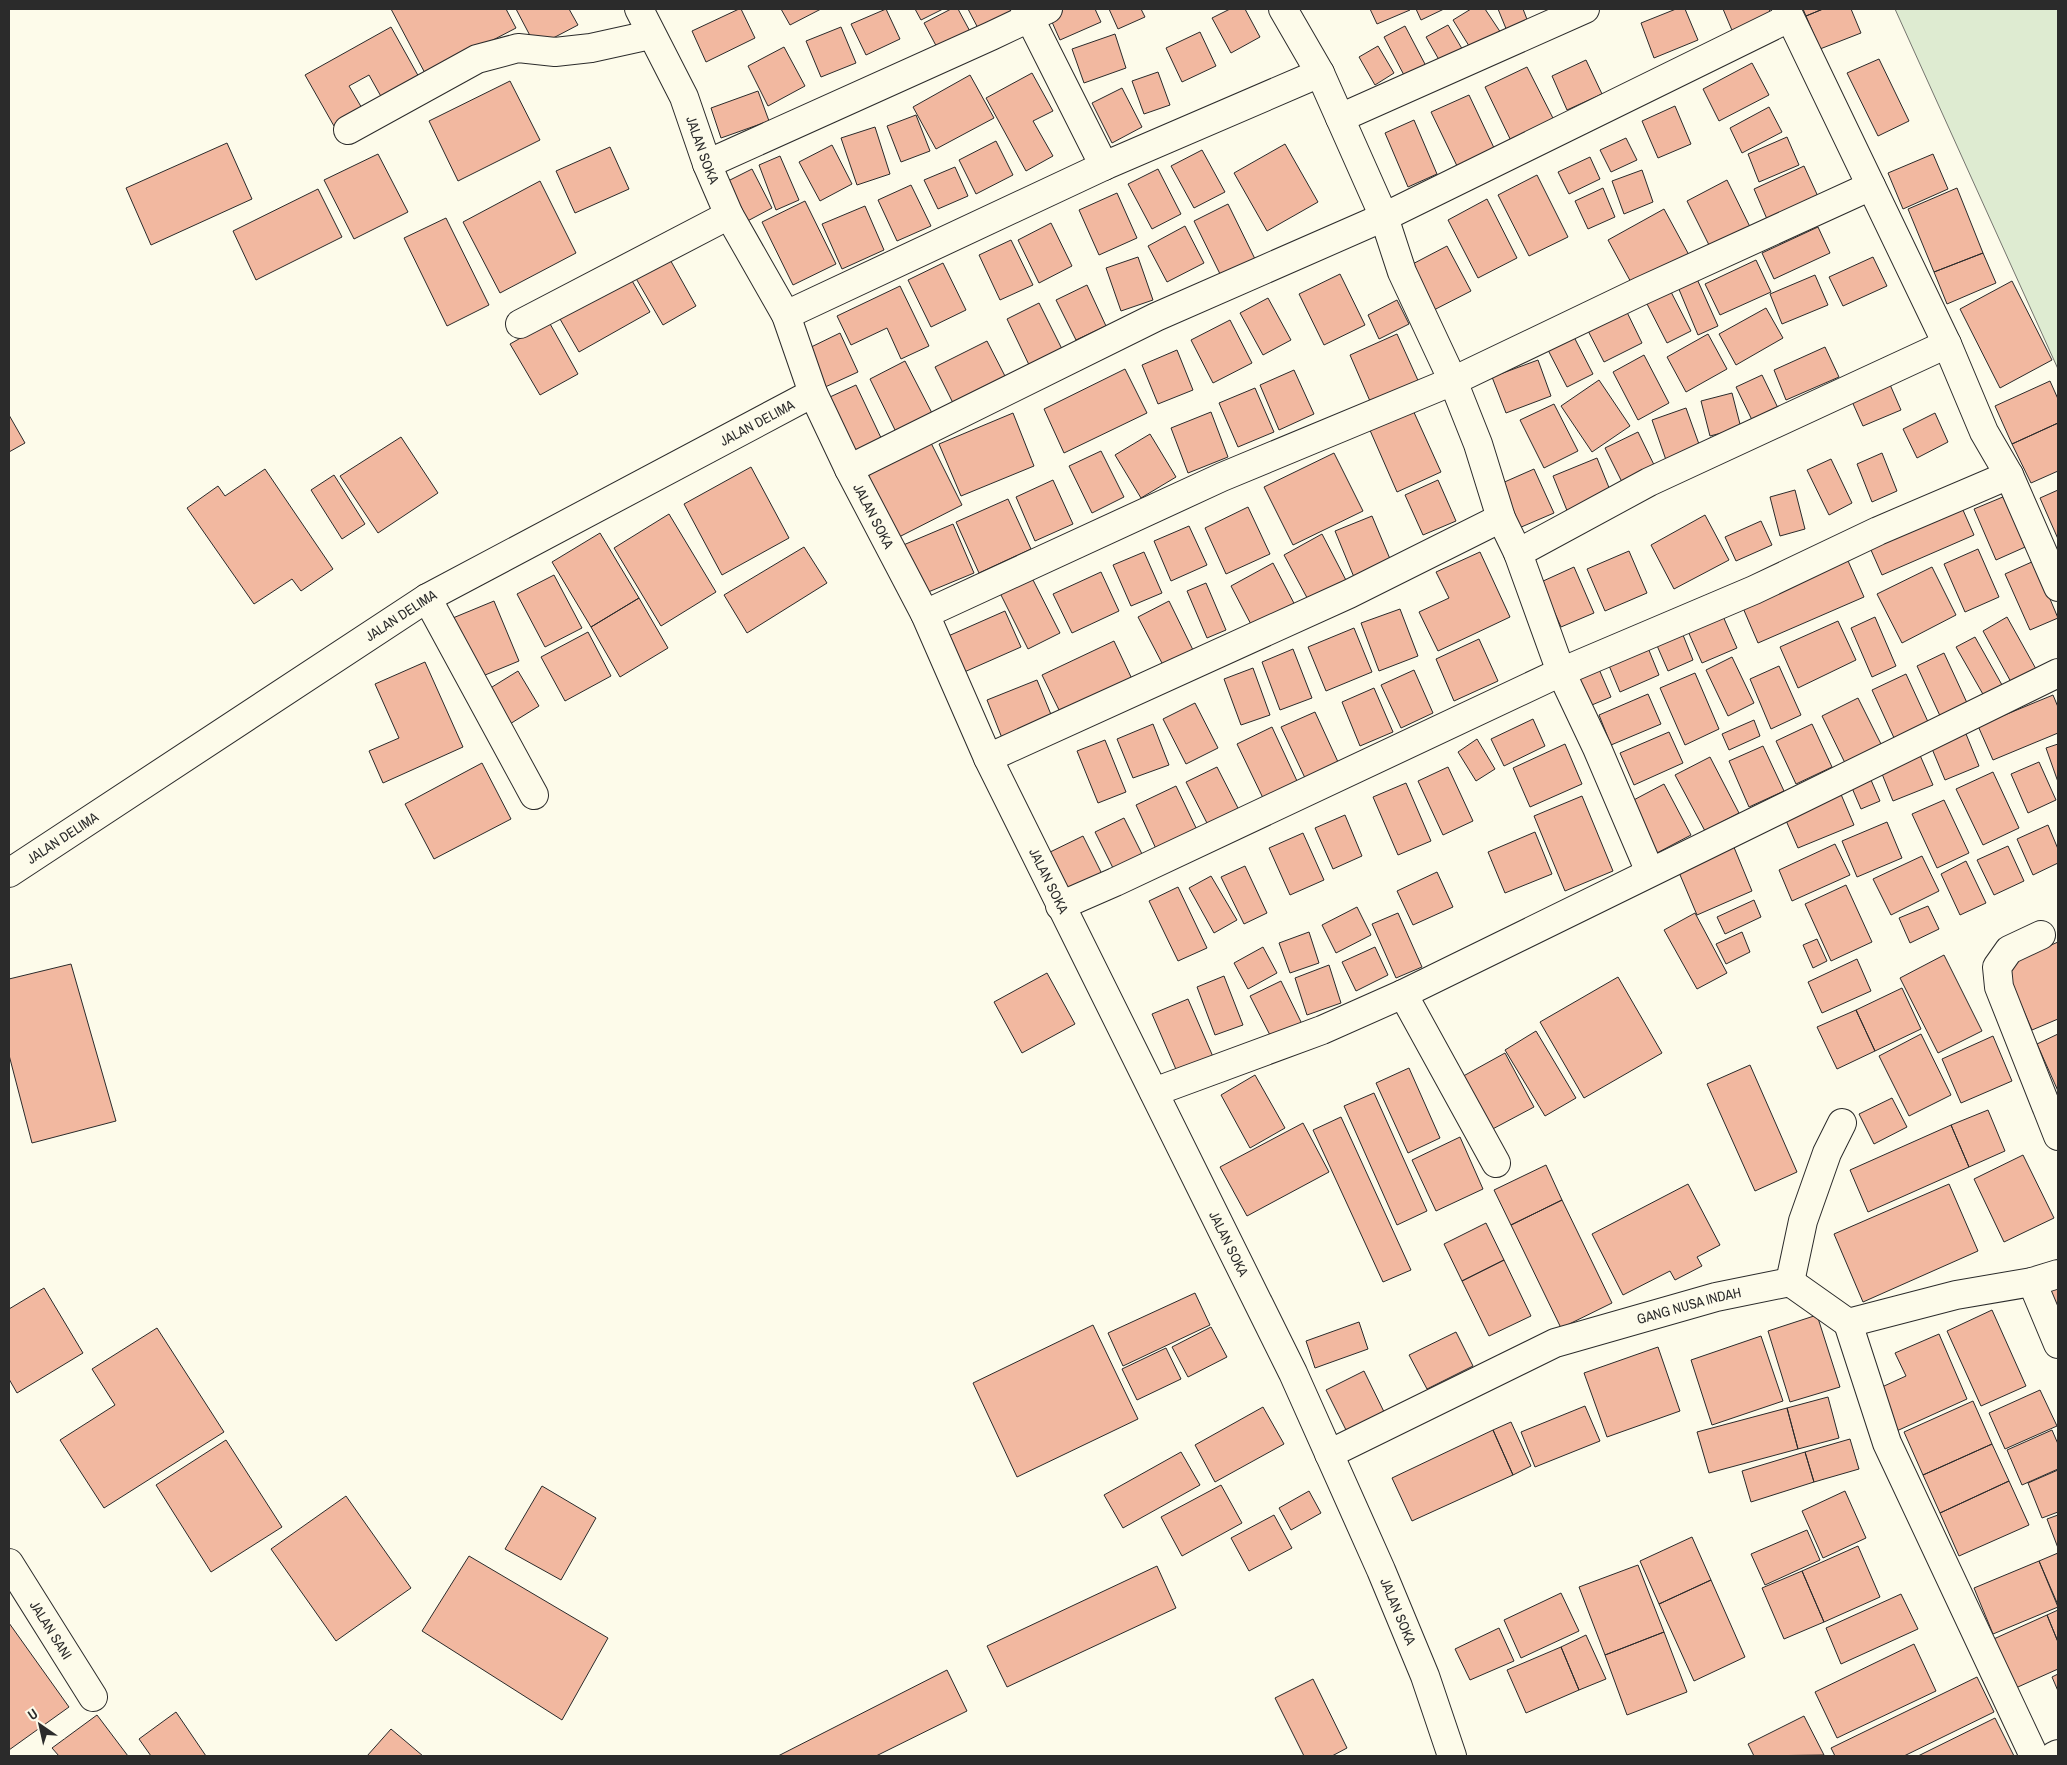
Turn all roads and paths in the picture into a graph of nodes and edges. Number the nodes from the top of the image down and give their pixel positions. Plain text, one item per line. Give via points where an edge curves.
1 (638, 9) edge
2 (1284, 9) edge
3 (1585, 9) edge
4 (1034, 12) edge
5 (1787, 13) edge
6 (650, 35) junction
7 (1320, 73) junction
8 (1340, 118) junction
9 (348, 130) dead end
10 (707, 164) junction
11 (1104, 166) junction
12 (1871, 186) junction
13 (729, 215) junction
14 (1384, 217) junction
15 (786, 315) junction
16 (520, 324) dead end
17 (1947, 344) junction
18 (1453, 382) junction
19 (813, 393) junction
20 (849, 469) junction
21 (2009, 475) junction
22 (1501, 518) junction
23 (1518, 553) junction
24 (2058, 587) edge
25 (427, 598) junction
26 (924, 614) junction
27 (1561, 672) junction
28 (2058, 673) edge
29 (988, 758) junction
30 (534, 795) dead end
31 (1650, 872) junction
32 (9, 873) edge
33 (1060, 906) junction
34 (2041, 935) dead end
35 (1403, 994) junction
36 (1154, 1092) junction
37 (1842, 1124) dead end
38 (2058, 1136) edge
39 (1496, 1164) dead end
40 (2058, 1274) edge
41 (1790, 1282) junction
42 (2032, 1282) junction
43 (1848, 1323) junction
44 (2058, 1344) edge
45 (1329, 1454) junction
46 (9, 1563) edge
47 (93, 1697) dead end
48 (2058, 1754) edge
49 (1452, 1756) edge
50 (2034, 1756) edge
51 (2054, 1756) edge

1 - 6 street, JALAN SOKA
2 - 7 street
3 - 8 street
4 - 10 street
4 - 11 street
5 - 12 street
5 - 14 street
6 - 9 street via 555,52 518,48 478,59
6 - 10 street, JALAN SOKA via 684,97
7 - 8 street
7 - 11 street
8 - 14 street
10 - 13 street, JALAN SOKA
11 - 15 street
12 - 17 street
12 - 18 street via 1649,287
13 - 15 street, JALAN SOKA
13 - 16 street
14 - 18 street via 1402,272
14 - 20 street via 1156,317
15 - 19 street, JALAN SOKA
17 - 21 street via 1984,432
17 - 23 street via 1649,482
18 - 22 street via 1478,444
18 - 26 street via 1222,477
19 - 20 street, JALAN SOKA
19 - 25 street, JALAN DELIMA
20 - 26 street, JALAN SOKA
21 - 24 street
21 - 27 street via 1878,530 1754,590
22 - 23 street
22 - 29 street via 1349,594
23 - 27 street
25 - 30 street
25 - 32 street, JALAN DELIMA
26 - 29 street, JALAN SOKA
27 - 31 street
27 - 33 street
28 - 31 street
29 - 33 street, JALAN SOKA
31 - 35 street
33 - 36 street, JALAN SOKA
34 - 38 street via 2009,950 1997,967 1999,987
35 - 36 street via 1322,1030
35 - 39 street
36 - 45 street, JALAN SOKA via 1285,1356
37 - 41 street via 1827,1153 1803,1221
40 - 42 street
41 - 43 street
41 - 45 street, GANG NUSA INDAH via 1716,1297 1555,1343
42 - 43 street via 1956,1294
42 - 44 street
43 - 50 street via 1887,1443
45 - 49 street, JALAN SOKA via 1381,1570
46 - 47 street, JALAN SANI
48 - 51 street

